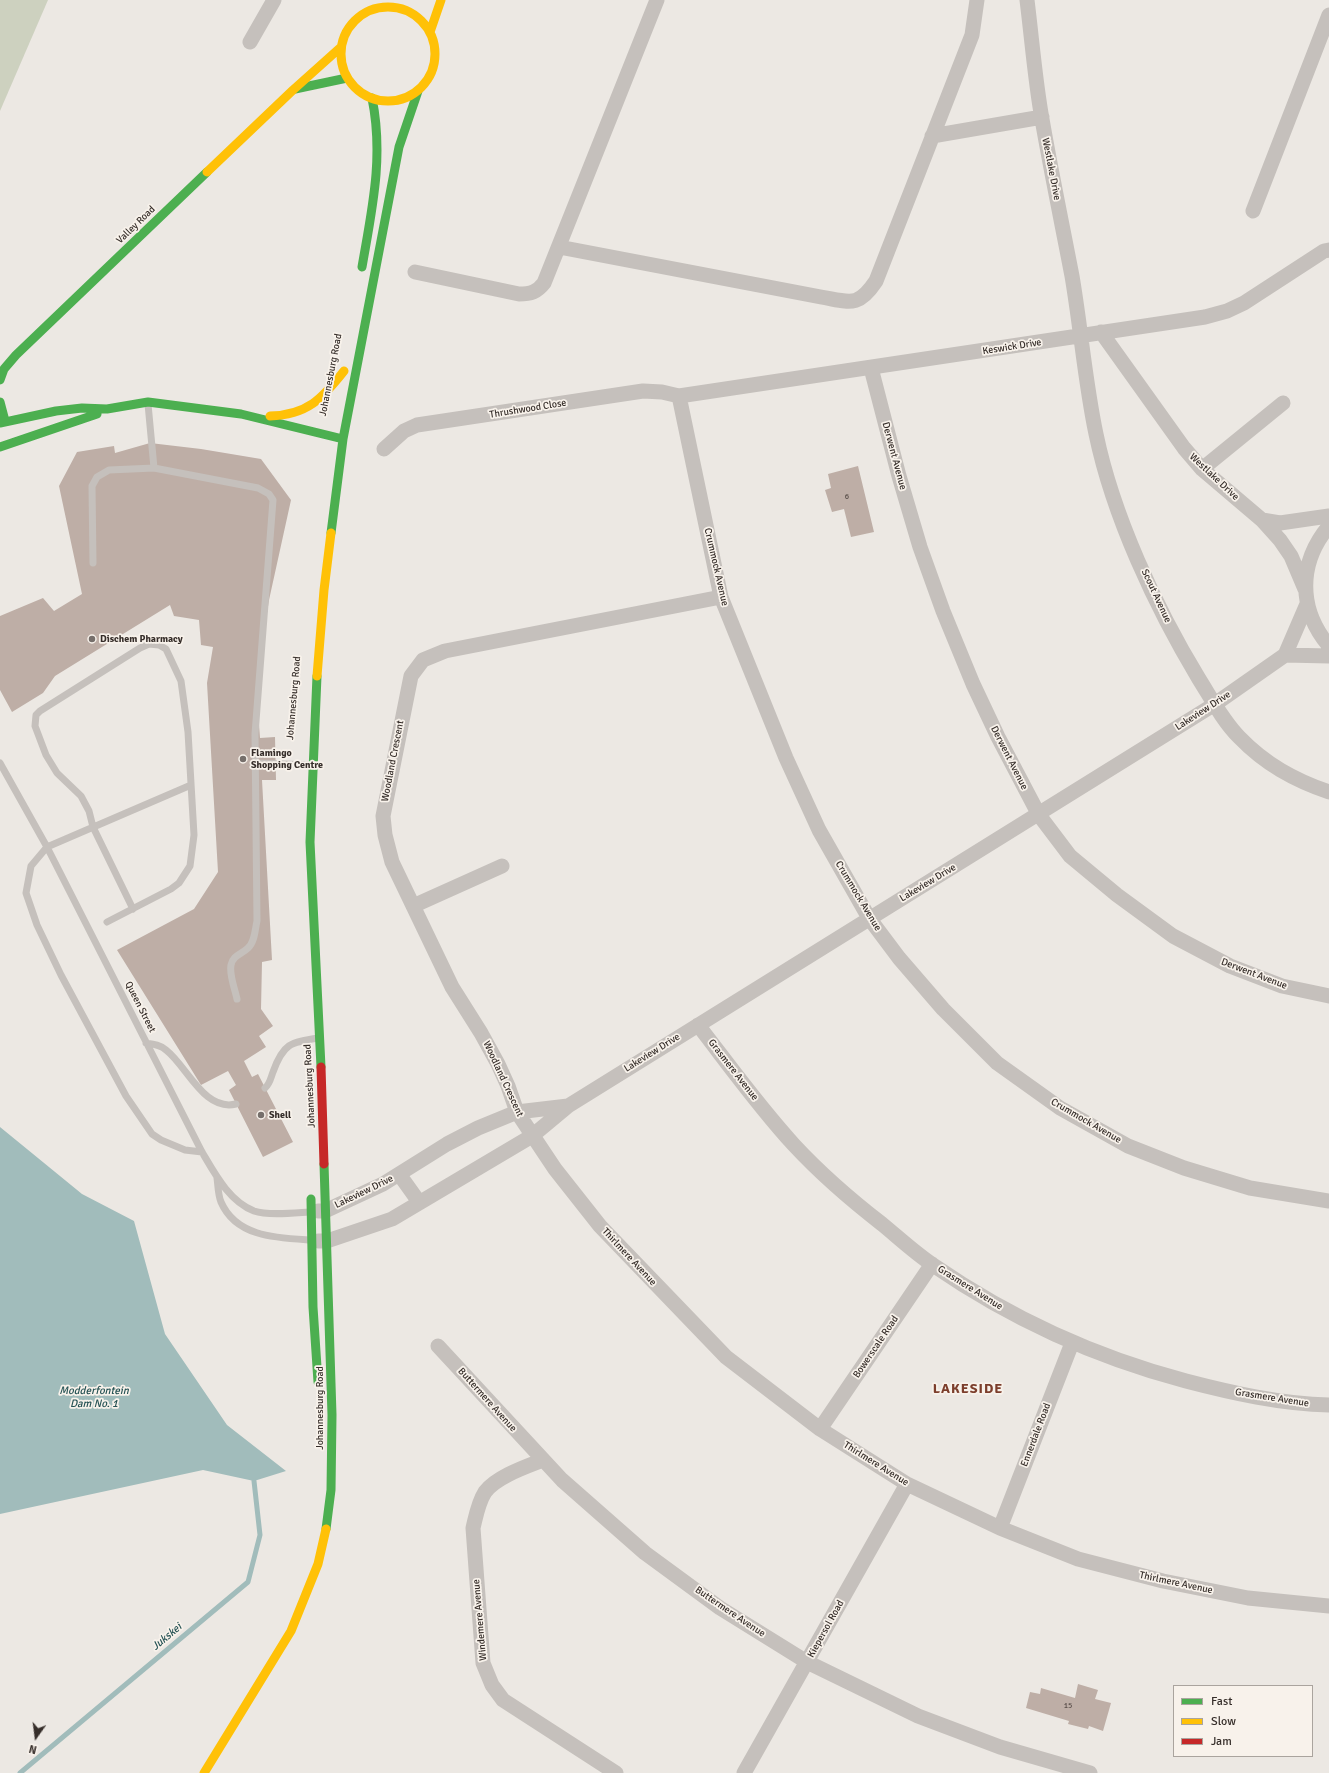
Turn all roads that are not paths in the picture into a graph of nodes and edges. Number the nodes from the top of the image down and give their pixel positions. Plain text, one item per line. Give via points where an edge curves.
1 (274, 0) edge
2 (441, 0) edge
3 (657, 0) edge
4 (977, 0) edge
5 (1027, 0) edge
6 (410, 2) dead end
7 (395, 8) junction
8 (1329, 15) edge
9 (430, 32) junction
10 (250, 42) dead end
11 (341, 47) junction
12 (347, 78) junction
13 (293, 90) junction
14 (418, 91) junction
15 (372, 98) junction
16 (1042, 117) junction
17 (932, 136) junction
18 (1253, 211) dead end
19 (559, 247) junction
20 (1329, 250) edge
21 (415, 272) dead end
22 (360, 279) dead end
23 (1101, 332) junction
24 (1082, 336) junction
25 (872, 368) junction
26 (0, 380) edge
27 (339, 392) dead end
28 (679, 396) junction
29 (0, 402) edge
30 (148, 402) junction
31 (1283, 403) dead end
32 (106, 409) junction
33 (241, 414) junction
34 (3, 422) edge
35 (343, 439) junction
36 (0, 447) edge
37 (384, 449) dead end
38 (154, 468) junction
39 (1202, 469) junction
40 (1329, 516) edge
41 (1262, 520) junction
42 (1329, 526) edge
43 (93, 563) dead end
44 (1306, 596) junction
45 (721, 597) junction
46 (1329, 646) edge
47 (1284, 655) junction
48 (1329, 656) edge
49 (1215, 704) junction
50 (0, 763) edge
51 (254, 763) junction
52 (312, 765) junction
53 (191, 785) junction
54 (1329, 792) edge
55 (1039, 815) junction
56 (94, 827) junction
57 (47, 847) junction
58 (502, 866) dead end
59 (413, 906) junction
60 (132, 909) junction
61 (869, 918) junction
62 (107, 922) dead end
63 (1329, 996) edge
64 (237, 999) dead end
65 (698, 1024) junction
66 (319, 1038) junction
67 (146, 1043) junction
68 (265, 1088) dead end
69 (236, 1104) dead end
70 (568, 1106) junction
71 (517, 1112) junction
72 (532, 1136) junction
73 (202, 1152) junction
74 (399, 1174) junction
75 (217, 1176) junction
76 (311, 1191) dead end
77 (1329, 1201) edge
78 (419, 1202) junction
79 (318, 1211) junction
80 (311, 1241) junction
81 (326, 1241) junction
82 (932, 1264) junction
83 (1072, 1343) junction
84 (438, 1346) dead end
85 (319, 1389) dead end
86 (1329, 1405) edge
87 (322, 1416) dead end
88 (820, 1429) junction
89 (331, 1455) junction
90 (543, 1460) junction
91 (907, 1484) junction
92 (1000, 1528) junction
93 (1329, 1606) edge
94 (807, 1662) junction
95 (204, 1773) edge
96 (616, 1773) edge
97 (744, 1773) edge
98 (1090, 1773) edge

1 - 10 street
2 - 9 street
3 - 19 street
4 - 17 street via 972,35
5 - 16 street, Westlake Drive
6 - 7 street
7 - 9 street via 409,12
7 - 11 street via 380,8 366,12 354,21
8 - 18 street
9 - 14 street via 435,48 434,64 428,79
11 - 12 street via 342,63
11 - 13 street, Valley Road
12 - 13 street
12 - 15 street via 358,90
13 - 26 street, Valley Road via 16,354 4,369
14 - 15 street via 404,99 388,101
14 - 35 street, Johannesburg Road via 399,146
15 - 22 street via 376,115 378,158
16 - 17 street
16 - 24 street, Westlake Drive
17 - 19 street via 876,281 867,294 857,301 843,301
19 - 21 street via 544,283 539,290 531,294 519,294
20 - 23 street, Keswick Drive via 1244,303 1227,310 1205,317
23 - 24 street, Keswick Drive
23 - 39 street, Westlake Drive via 1179,442
24 - 25 street, Keswick Drive
24 - 49 street, Scout Avenue via 1095,427 1108,480 1153,593 1182,651
25 - 28 street, Keswick Drive
25 - 55 street, Derwent Avenue via 901,483 920,547 943,610 973,684
27 - 33 street, Johannesburg Road via 344,367 322,397 313,406 298,414 282,417
28 - 37 street, Thrushwood Close via 643,391 417,425 404,431
28 - 45 street, Crummock Avenue
29 - 34 street
30 - 32 street
30 - 33 street
30 - 38 lane
31 - 39 street
32 - 34 street via 82,408
32 - 36 street via 80,421
33 - 35 street
35 - 52 street, Johannesburg Road via 324,590
38 - 43 lane via 109,470 97,477 92,486
38 - 51 lane via 258,488 269,494 273,500
39 - 41 street, Westlake Drive
40 - 41 street via 1280,523
41 - 44 street, Westlake Drive via 1290,556
42 - 44 street via 1316,546 1308,567
44 - 46 street, Westlake Drive via 1318,633
44 - 47 street
45 - 59 street, Woodland Crescent via 445,651 423,660 411,676 405,699 383,816 392,862
45 - 61 street, Crummock Avenue via 819,830
47 - 48 street
47 - 49 street, Lakeview Drive
49 - 54 street, Scout Avenue via 1238,736 1270,764 1302,783
49 - 55 street, Lakeview Drive
50 - 57 lane, Queen Street
51 - 52 lane
51 - 64 lane via 257,921 250,947 235,956 231,964
52 - 66 street, Johannesburg Road via 310,842
53 - 56 lane
53 - 56 lane via 188,732 181,681 166,648 149,644 36,715 36,731 46,756 57,774 81,796
53 - 60 lane via 194,835 190,866 179,883 171,889
55 - 61 street, Lakeview Drive
55 - 63 street, Derwent Avenue via 1070,856 1173,936 1230,966 1263,979 1282,986
56 - 57 lane
56 - 60 lane
57 - 67 lane, Queen Street
57 - 73 lane via 31,866 26,893 37,924 61,975 126,1096 152,1134 185,1150
58 - 59 street
59 - 71 street, Woodland Crescent via 452,987 498,1064
60 - 62 lane
61 - 65 street, Lakeview Drive
61 - 77 street, Crummock Avenue via 943,1009 997,1063 1060,1108 1128,1146 1184,1168 1250,1188
65 - 70 street, Lakeview Drive
65 - 82 street, Grasmere Avenue via 794,1145 855,1203
66 - 68 lane via 293,1042 285,1048
66 - 79 street, Johannesburg Road
67 - 69 lane via 166,1049 209,1098 223,1104
67 - 73 lane, Queen Street
70 - 71 street, Lakeview Drive
70 - 72 street, Lakeview Drive
71 - 72 street, Woodland Crescent
71 - 74 street, Lakeview Drive via 447,1144
72 - 78 street, Lakeview Drive
72 - 88 street, Thirlmere Avenue via 600,1226 726,1357
73 - 75 lane, Queen Street
74 - 78 street
74 - 79 street, Lakeview Drive via 383,1184
75 - 79 lane, Queen Street via 232,1197 254,1211 283,1214
75 - 80 lane, Queen Street via 220,1202 234,1222 255,1233
76 - 79 street, Johannesburg Road
78 - 81 street, Lakeview Drive via 392,1219
79 - 80 street, Johannesburg Road
79 - 81 street, Johannesburg Road
80 - 81 street, Lakeview Drive
80 - 85 street, Johannesburg Road
81 - 89 street, Johannesburg Road
82 - 83 street, Grasmere Avenue via 996,1305
82 - 88 street, Bowerscale Road
83 - 86 street, Grasmere Avenue via 1160,1374 1219,1389 1269,1399
83 - 92 street, Ennerdale Road
84 - 90 street, Buttermere Avenue
87 - 89 street, Johannesburg Road
88 - 91 street, Thirlmere Avenue
89 - 95 street via 332,1490 325,1538 308,1591 287,1637
90 - 94 street, Buttermere Avenue via 645,1553 720,1608
90 - 96 street, Windemere Avenue via 502,1478 486,1492 477,1509 473,1528 483,1663 492,1685 503,1700
91 - 92 street, Thirlmere Avenue
91 - 94 street, Kiepersol Road
92 - 93 street, Thirlmere Avenue via 1078,1559 1163,1581 1248,1598
94 - 97 street, Kiepersol Road
94 - 98 street, Buttermere Avenue via 918,1716 1000,1747

